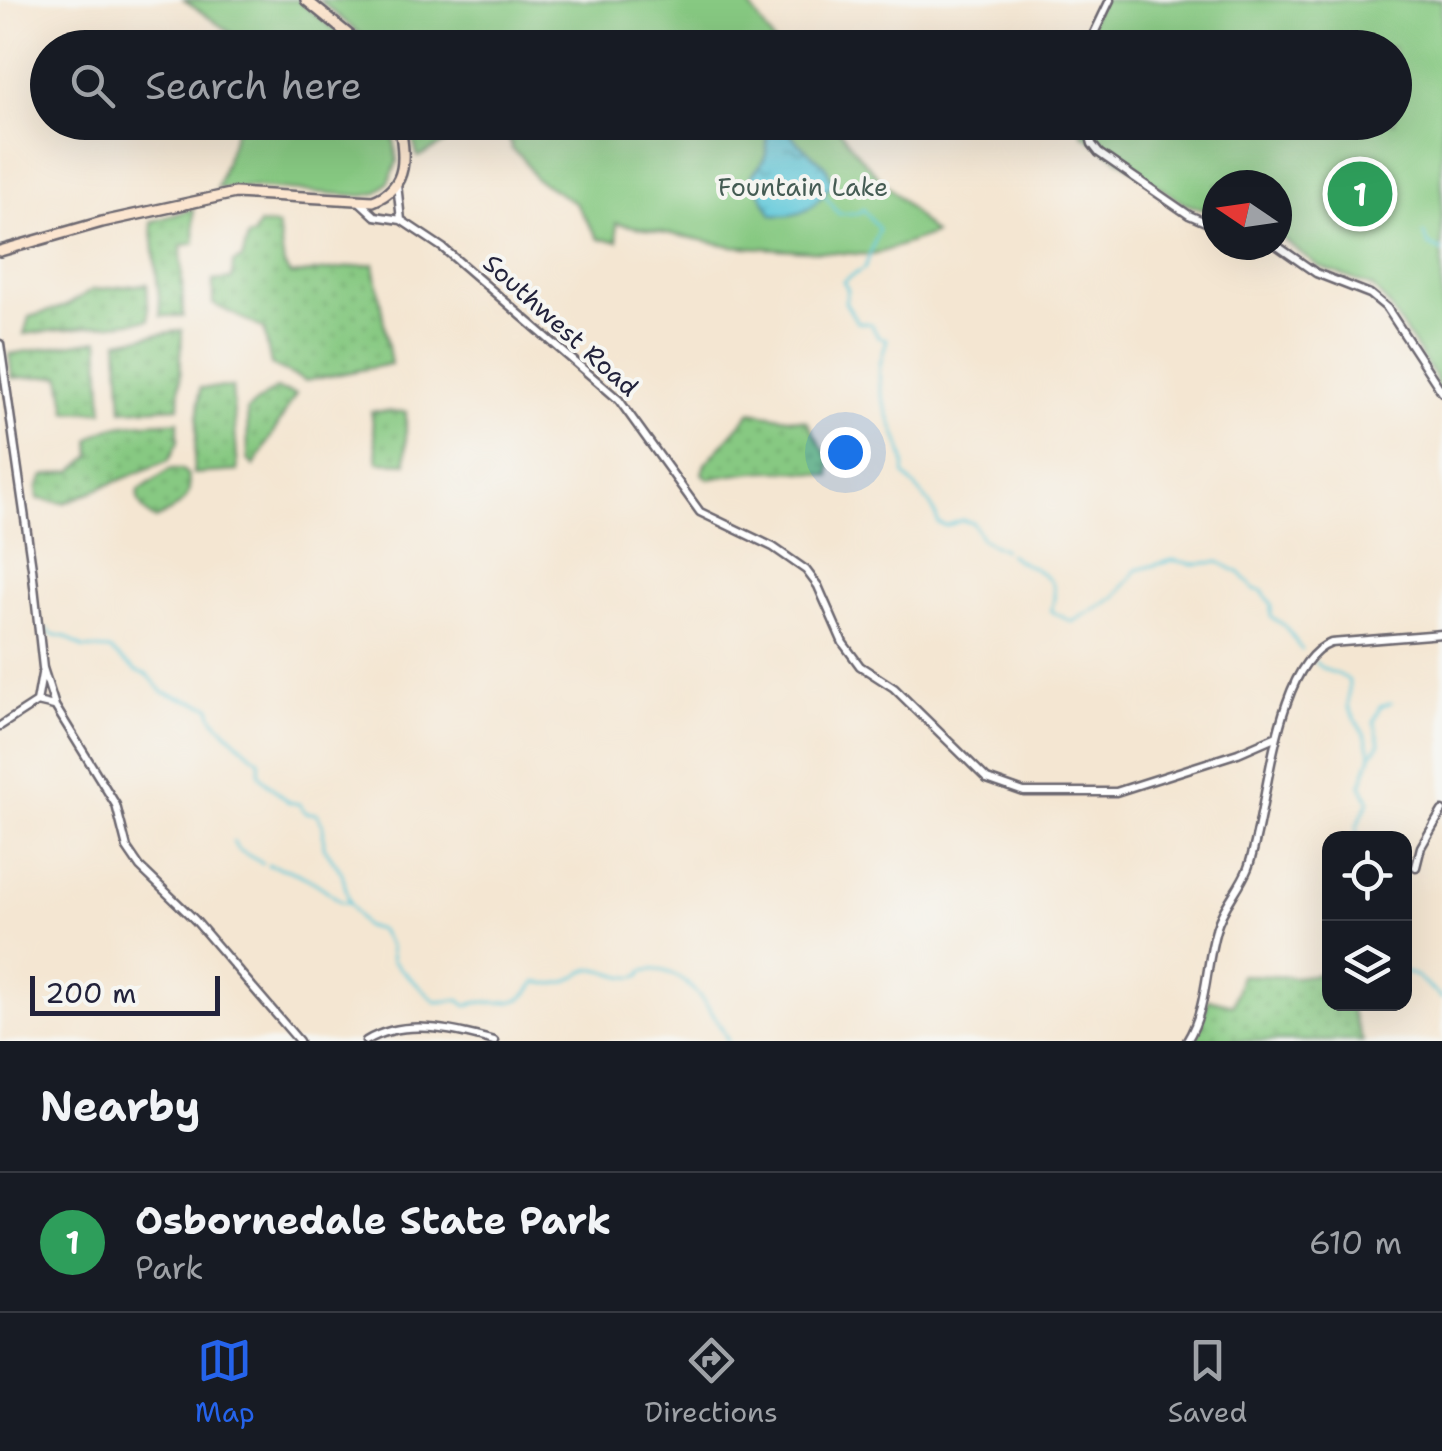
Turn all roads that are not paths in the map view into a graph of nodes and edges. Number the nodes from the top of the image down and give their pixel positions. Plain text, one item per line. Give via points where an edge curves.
1 (306, 0) edge
2 (1110, 0) edge
3 (343, 30) edge
4 (1095, 30) edge
5 (401, 140) edge
6 (1091, 140) edge
7 (397, 184) junction
8 (360, 202) junction
9 (402, 220) junction
10 (1202, 221) edge
11 (0, 251) edge
12 (1292, 256) edge
13 (0, 344) edge
14 (1442, 392) edge
15 (1442, 634) edge
16 (43, 668) junction
17 (37, 702) junction
18 (55, 706) junction
19 (0, 726) edge
20 (1277, 736) junction
21 (1442, 811) edge
22 (1416, 867) dead end
23 (299, 1041) edge
24 (366, 1041) edge
25 (494, 1041) edge
26 (1186, 1041) edge

1 - 3 main road
2 - 4 street
5 - 7 main road
6 - 10 street via 1099,153
7 - 8 main road via 382,198
7 - 9 street
8 - 9 street, Southwest Road via 375,216
8 - 11 main road via 235,193
9 - 20 street, Southwest Road via 444,248 619,400 700,512 806,570 860,666 894,688 987,779 1024,792 1116,792
12 - 14 street via 1386,308
13 - 16 street
15 - 20 street via 1318,648 1300,671
16 - 17 street
16 - 18 street
17 - 18 street
17 - 19 street
18 - 23 street via 116,805 127,848 140,867
20 - 26 street via 1248,867 1218,923 1201,1010
21 - 22 street
24 - 25 street via 417,1028

